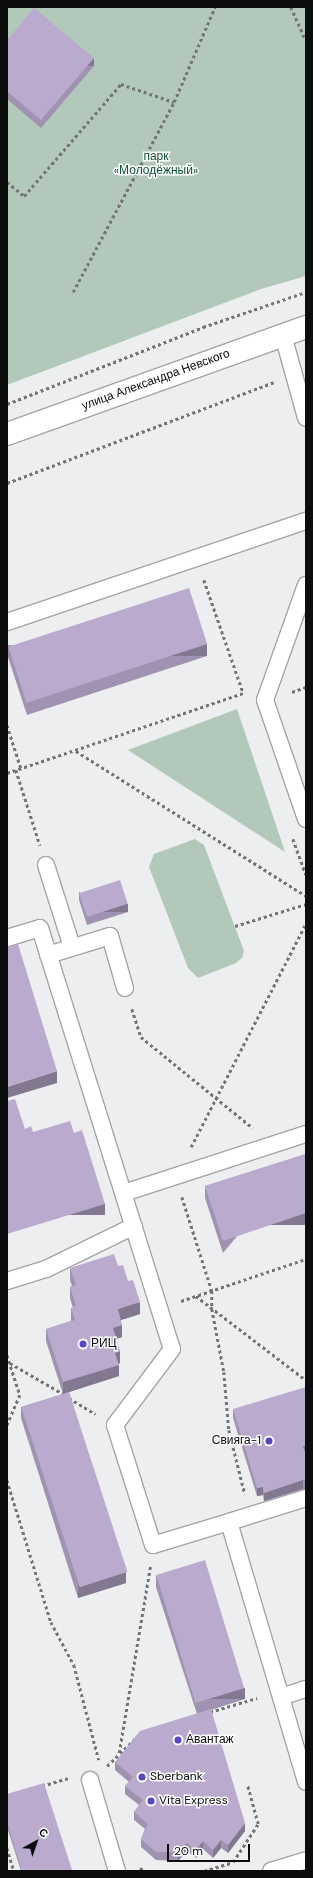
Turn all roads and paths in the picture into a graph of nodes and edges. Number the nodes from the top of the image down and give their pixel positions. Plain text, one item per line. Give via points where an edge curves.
1 (215, 7) edge
2 (291, 7) edge
3 (306, 40) edge
4 (174, 102) junction
5 (7, 182) edge
6 (73, 292) dead end
7 (306, 292) edge
8 (306, 327) edge
9 (283, 335) junction
10 (294, 374) junction
11 (7, 404) edge
12 (306, 418) edge
13 (7, 434) edge
14 (7, 483) edge
15 (306, 521) edge
16 (306, 585) edge
17 (7, 622) edge
18 (243, 693) dead end
19 (7, 725) edge
20 (76, 750) junction
21 (21, 768) junction
22 (16, 770) junction
23 (7, 772) edge
24 (306, 819) edge
25 (46, 865) joint
26 (306, 896) edge
27 (306, 904) edge
28 (306, 923) edge
29 (235, 926) dead end
30 (7, 938) edge
31 (72, 947) junction
32 (48, 955) junction
33 (126, 988) joint
34 (217, 1099) junction
35 (306, 1134) edge
36 (273, 1144) junction
37 (176, 1176) junction
38 (181, 1192) dead end
39 (124, 1193) junction
40 (134, 1226) junction
41 (306, 1259) edge
42 (7, 1281) edge
43 (212, 1291) junction
44 (196, 1296) junction
45 (159, 1308) junction
46 (212, 1308) junction
47 (7, 1355) edge
48 (10, 1363) junction
49 (306, 1374) edge
50 (301, 1376) junction
51 (306, 1380) edge
52 (115, 1425) junction
53 (7, 1426) edge
54 (7, 1480) edge
55 (306, 1498) edge
56 (250, 1515) junction
57 (229, 1522) junction
58 (153, 1545) junction
59 (306, 1689) edge
60 (280, 1694) junction
61 (204, 1714) edge
62 (144, 1732) edge
63 (119, 1753) junction
64 (98, 1773) junction
65 (72, 1777) dead end
66 (306, 1782) edge
67 (247, 1784) dead end
68 (36, 1788) edge
69 (7, 1848) edge
70 (306, 1860) edge
71 (14, 1871) edge
72 (117, 1871) edge
73 (204, 1871) edge
74 (271, 1871) edge

1 - 4 path
2 - 3 path
4 - 5 path via 121,84 24,196
4 - 6 path
7 - 11 path via 203,327
8 - 9 street, улица Александра Невского
9 - 10 lane
9 - 13 street, улица Александра Невского
10 - 12 lane
10 - 14 path
15 - 17 lane
16 - 24 lane via 265,700
18 - 20 path
19 - 21 path
20 - 21 path
20 - 26 path
21 - 22 path
22 - 23 path
22 - 25 path
25 - 31 lane
27 - 29 path
28 - 34 path
30 - 32 lane via 40,928
31 - 32 lane
31 - 33 lane via 110,936
32 - 39 lane
33 - 34 path via 141,1037
34 - 36 path
34 - 37 path
35 - 36 lane
36 - 37 lane
37 - 39 lane
38 - 43 path
39 - 40 lane
40 - 42 lane via 46,1269
40 - 45 lane
41 - 43 path
43 - 44 path
43 - 46 path
44 - 45 path
44 - 46 path
45 - 52 lane via 172,1349
46 - 50 path
46 - 56 path via 224,1372 229,1430
47 - 48 path
48 - 52 path
48 - 53 path via 20,1395
49 - 50 path
50 - 51 path
52 - 58 lane
54 - 64 path via 51,1622 74,1665
55 - 56 lane
56 - 57 lane
57 - 58 lane
57 - 60 lane
58 - 63 path
59 - 60 lane
60 - 61 path
60 - 66 lane
62 - 63 path via 136,1735
63 - 64 path
64 - 72 lane
65 - 68 path
67 - 73 path via 258,1824 233,1862
69 - 71 path
70 - 74 lane

